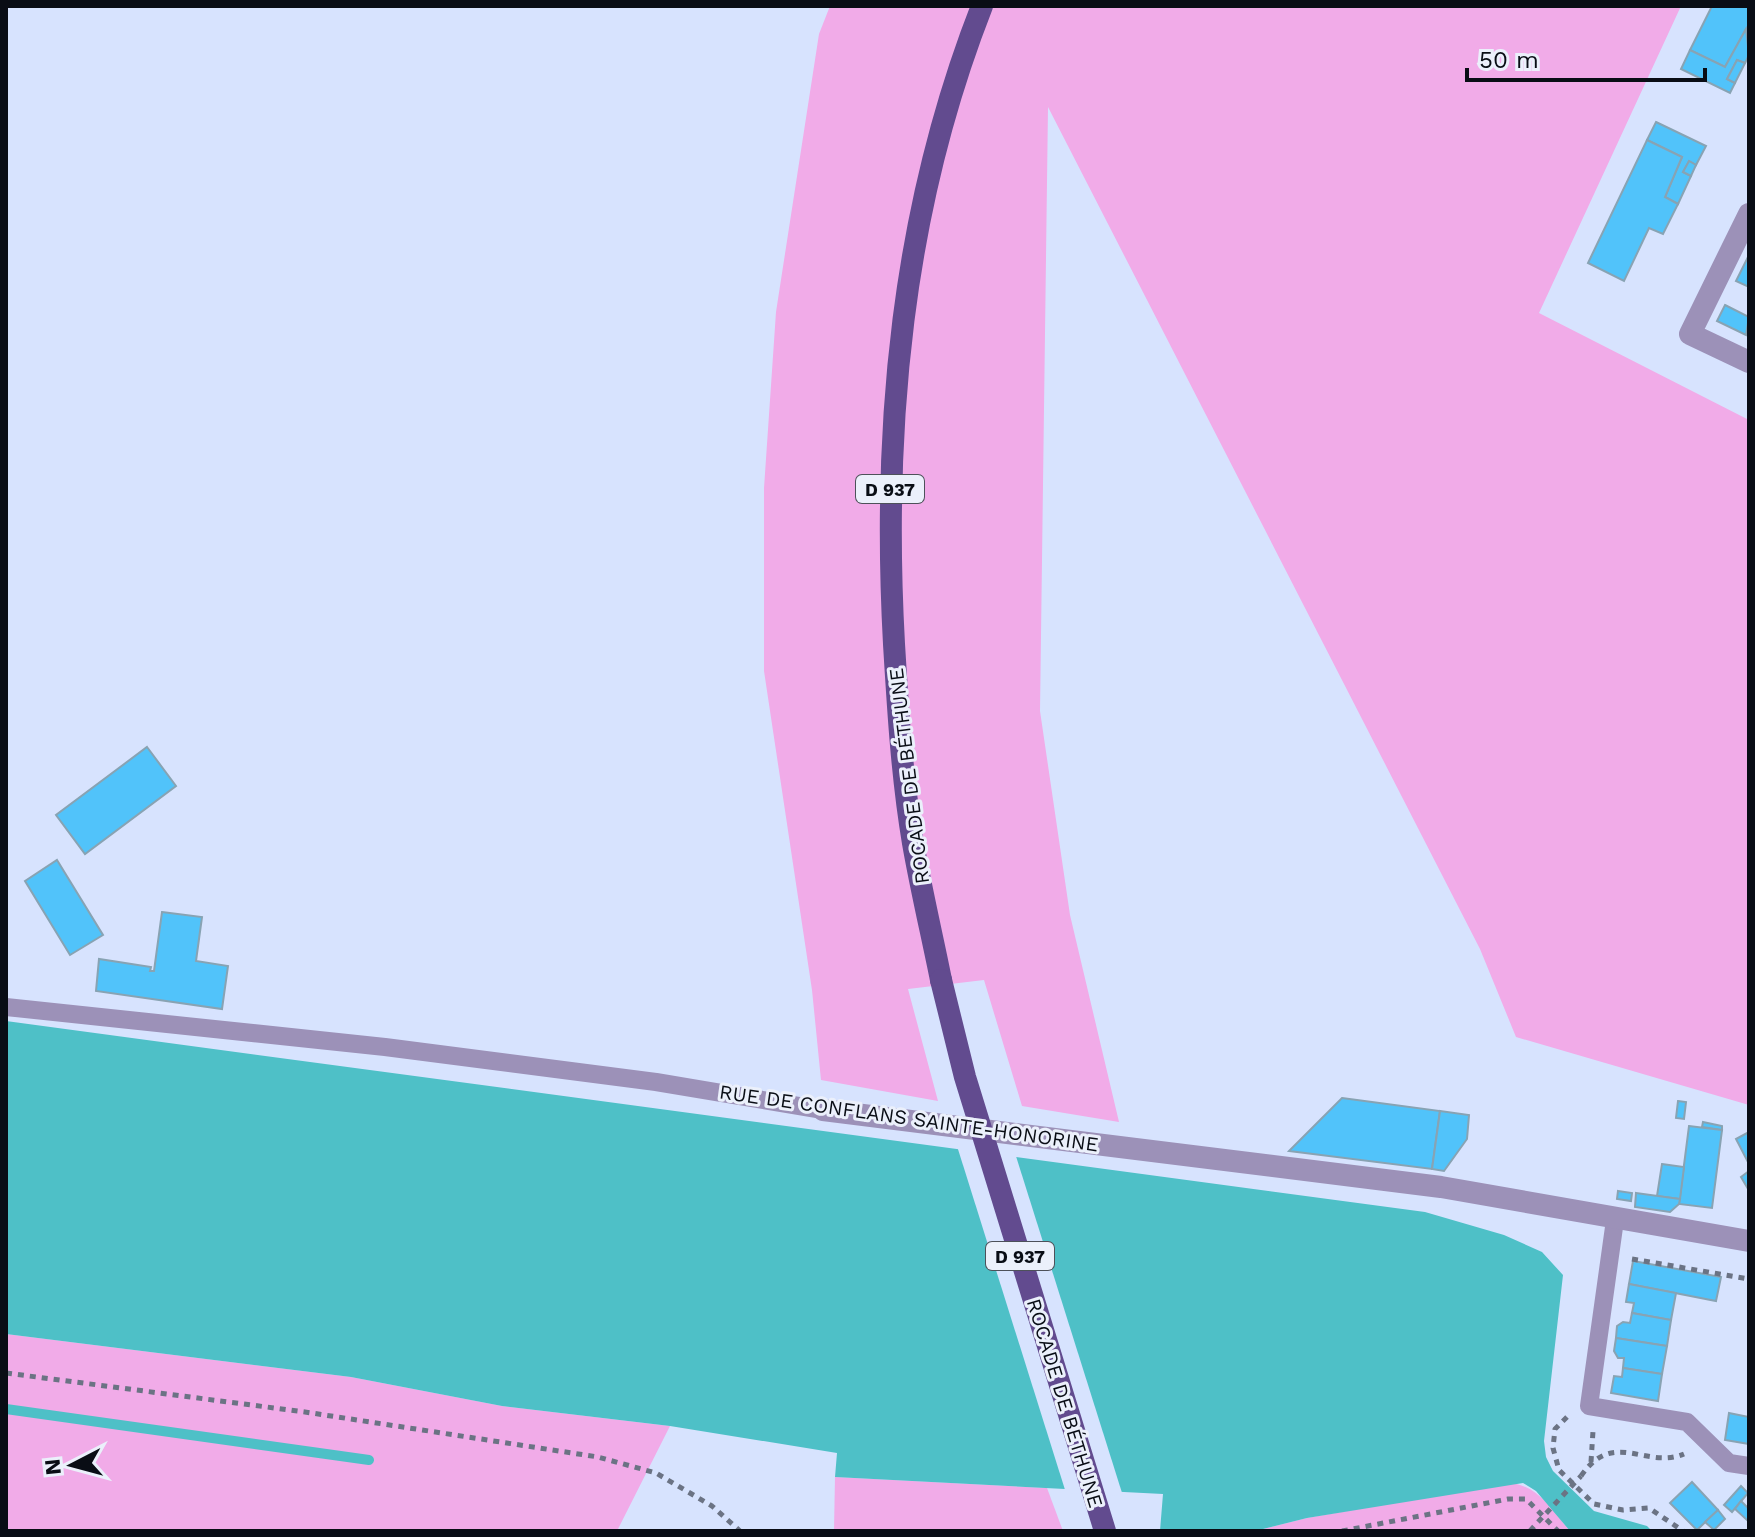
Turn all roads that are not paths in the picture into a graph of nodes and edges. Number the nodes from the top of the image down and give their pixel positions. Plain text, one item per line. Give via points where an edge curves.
1 (982, 6) edge
2 (1749, 214) edge
3 (1749, 362) edge
4 (6, 1007) edge
5 (823, 1110) joint
6 (1615, 1220) junction
7 (1749, 1241) edge
8 (1749, 1466) edge
9 (1105, 1531) edge

1 - 9 main road, ROCADE DE BÉTHUNE / D 937, bridge via 935,144 898,345 890,459 898,706 913,843 965,1077
2 - 3 street via 1690,334
4 - 5 lane, RUE DE CONFLANS SAINTE-HONORINE via 385,1047
5 - 6 street, RUE DE CONFLANS SAINTE-HONORINE via 1441,1187
6 - 7 street, RUE DE CONFLANS SAINTE-HONORINE
6 - 8 lane via 1589,1406 1687,1422 1729,1463

